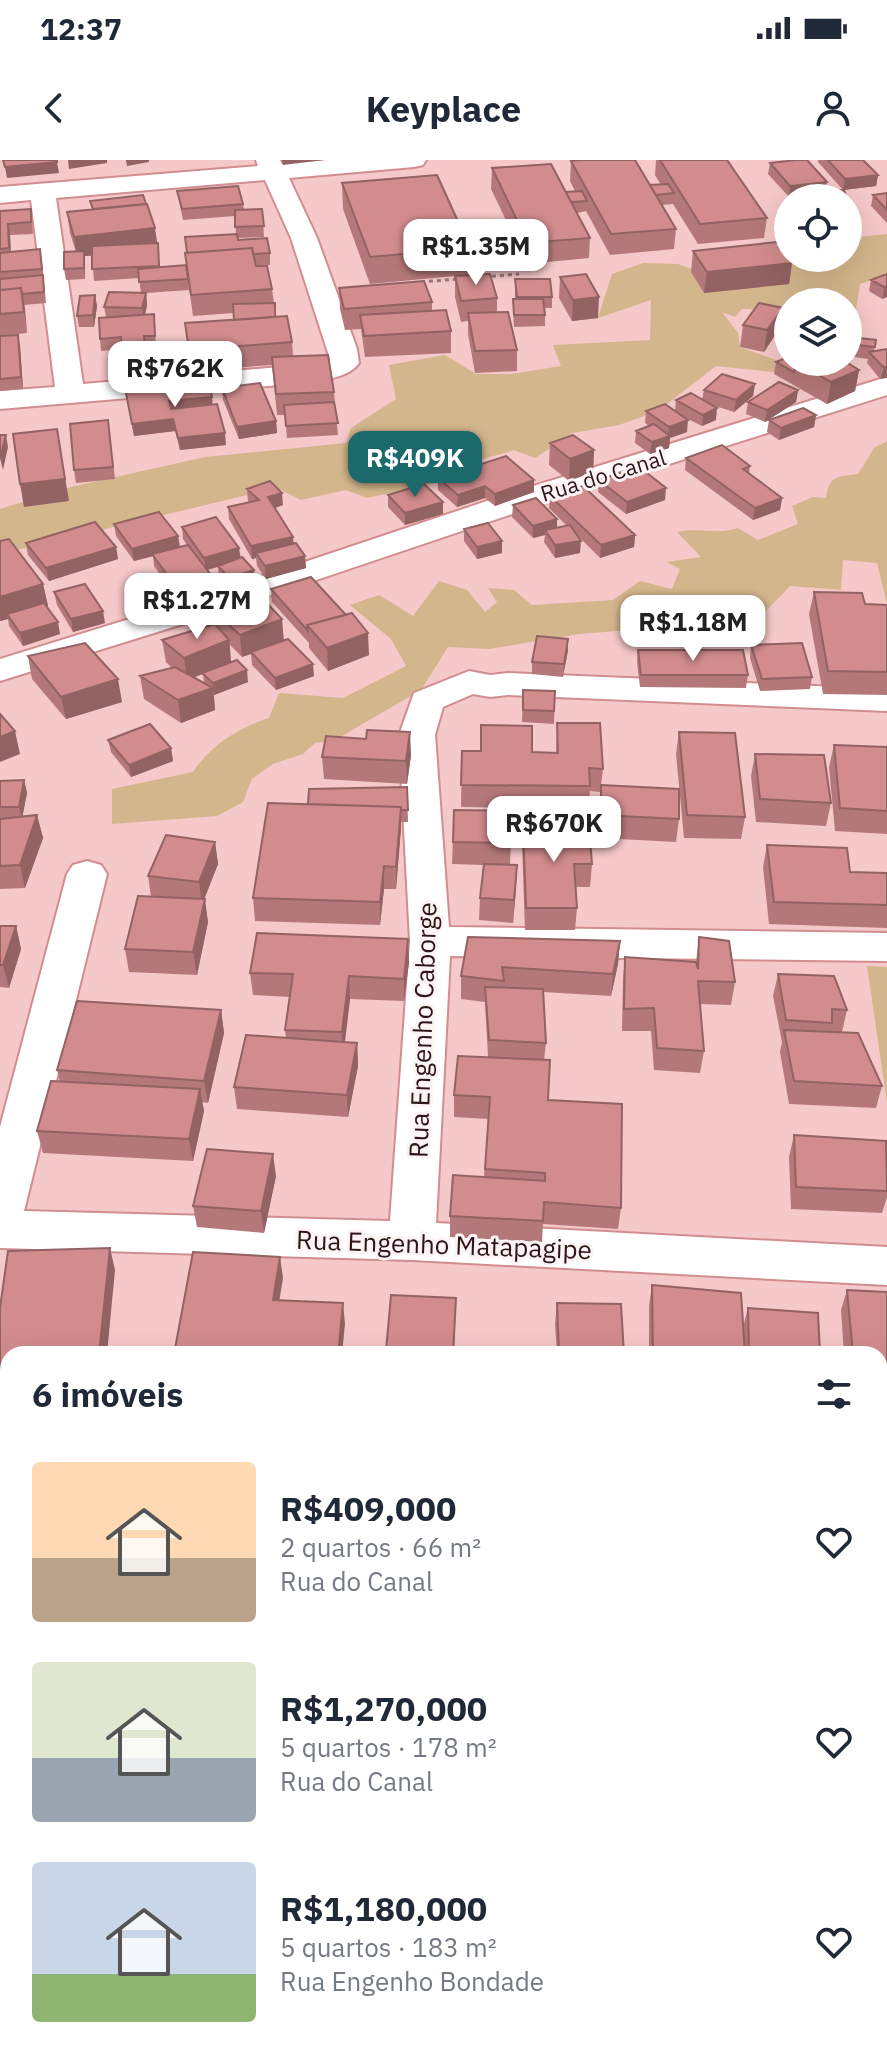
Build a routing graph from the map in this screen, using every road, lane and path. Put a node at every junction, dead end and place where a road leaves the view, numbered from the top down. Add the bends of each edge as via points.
1 (153, 160) edge
2 (414, 160) edge
3 (272, 166) edge
4 (110, 185) junction
5 (43, 192) junction
6 (0, 195) edge
7 (519, 274) dead end
8 (474, 278) edge
9 (459, 279) edge
10 (324, 290) junction
11 (887, 386) edge
12 (70, 393) junction
13 (0, 400) edge
14 (0, 670) edge
15 (887, 700) edge
16 (87, 874) dead end
17 (430, 941) junction
18 (887, 947) edge
19 (0, 1214) edge
20 (0, 1229) edge
21 (412, 1241) junction
22 (887, 1266) edge

1 - 4 street
2 - 3 street
3 - 4 street
3 - 10 street
4 - 5 street
5 - 6 street
5 - 12 street
7 - 8 path
9 - 10 path
10 - 12 street via 345,363 302,374
11 - 14 street, Rua do Canal
12 - 13 street
15 - 17 street, Rua Engenho Caborge via 469,682 448,689 427,701 417,735
16 - 19 street
17 - 18 street
17 - 21 street, Rua Engenho Caborge
20 - 21 street, Rua Engenho Matapagipe
21 - 22 street, Rua Engenho Matapagipe

